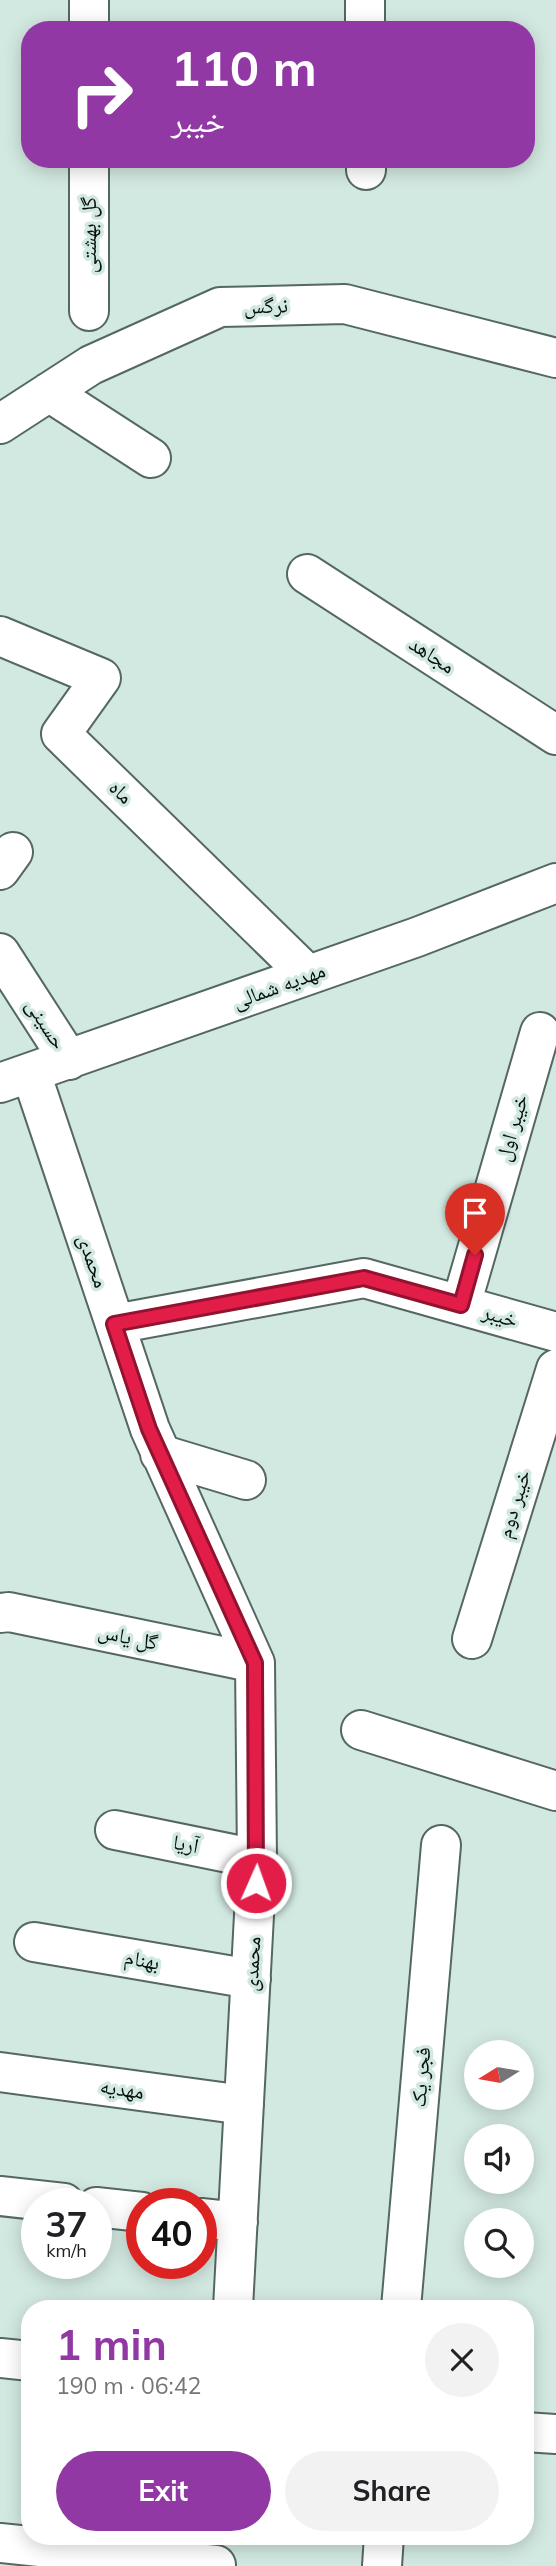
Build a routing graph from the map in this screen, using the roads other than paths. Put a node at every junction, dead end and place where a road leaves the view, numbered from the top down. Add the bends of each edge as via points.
1 (89, 0) edge
2 (365, 0) edge
3 (89, 21) edge
4 (365, 21) edge
5 (89, 168) edge
6 (89, 311) dead end
7 (556, 358) edge
8 (49, 392) junction
9 (0, 424) edge
10 (151, 458) dead end
11 (307, 574) dead end
12 (0, 636) edge
13 (556, 735) edge
14 (556, 883) edge
15 (0, 953) edge
16 (308, 975) junction
17 (540, 1032) dead end
18 (69, 1060) junction
19 (15, 1078) edge
20 (461, 1305) junction
21 (114, 1324) junction
22 (556, 1332) edge
23 (556, 1369) edge
24 (160, 1454) junction
25 (246, 1480) dead end
26 (0, 1613) edge
27 (472, 1639) dead end
28 (255, 1663) junction
29 (361, 1730) dead end
30 (556, 1791) edge
31 (115, 1830) dead end
32 (441, 1845) dead end
33 (257, 1859) junction
34 (34, 1942) dead end
35 (251, 1979) junction
36 (0, 2072) edge
37 (244, 2105) junction
38 (0, 2196) edge
39 (21, 2198) edge
40 (219, 2220) edge
41 (232, 2300) edge
42 (402, 2300) edge
43 (0, 2358) edge
44 (21, 2360) edge
45 (534, 2433) edge
46 (556, 2434) edge
47 (0, 2543) edge
48 (218, 2545) edge
49 (383, 2545) edge
50 (216, 2566) edge
51 (382, 2566) edge

1 - 3 street
2 - 4 street
5 - 6 street, گل بهشتی
7 - 8 street, نرگس via 345,304 219,307 91,365
8 - 9 street, نرگس
8 - 10 street
11 - 13 street, مجاهد
12 - 16 street, ماه via 101,678 61,734
14 - 16 street, مهدیه شمالی
15 - 18 street, حسینی
16 - 18 street, مهدیه شمالی
17 - 20 street, خیبر اول
18 - 19 street, مهدیه شمالی
19 - 21 street, محمدی
20 - 21 street, خیبر via 364,1278
20 - 22 street, خیبر
21 - 24 street, محمدی
23 - 27 street, خیبر دوم
24 - 25 street
24 - 28 street, محمدی
26 - 28 street, گل یاس
28 - 33 street, محمدی
29 - 30 street
31 - 33 street, آریا
32 - 42 street, فجر یک
33 - 35 street, محمدی
34 - 35 street, بهنام
35 - 37 street, محمدی
36 - 37 street, مهدیه
37 - 40 street, محمدی
38 - 39 street
40 - 41 street, محمدی
43 - 44 street
45 - 46 street
47 - 50 street
48 - 50 street
49 - 51 street

